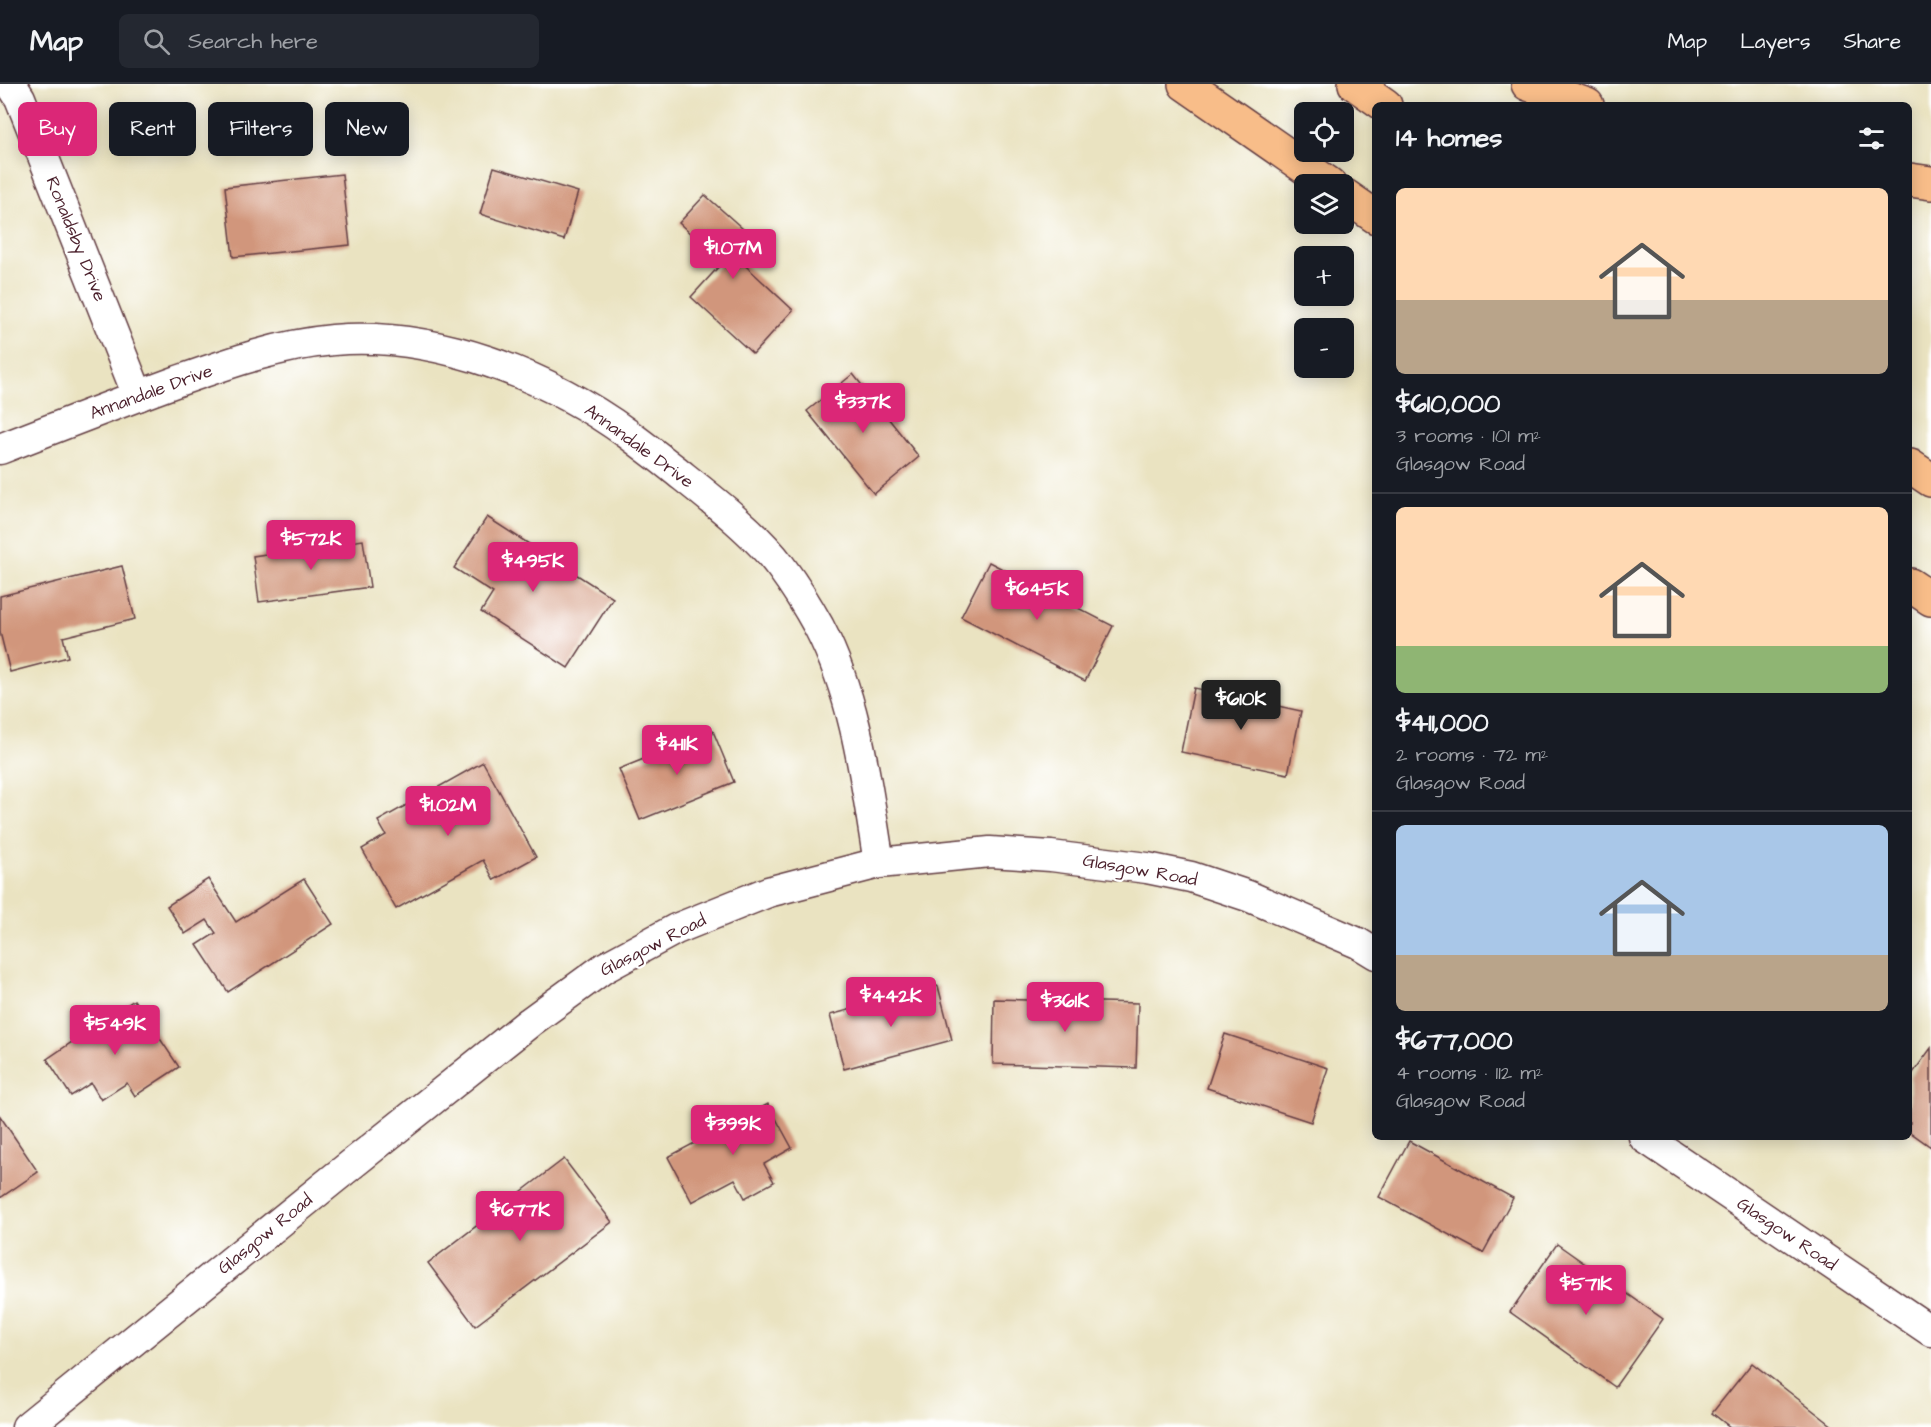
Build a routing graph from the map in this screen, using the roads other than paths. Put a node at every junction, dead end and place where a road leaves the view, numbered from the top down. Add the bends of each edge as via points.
1 (11, 84) edge
2 (1185, 84) edge
3 (1355, 84) edge
4 (1528, 84) edge
5 (1381, 102) edge
6 (1579, 102) edge
7 (1315, 174) edge
8 (1912, 180) edge
9 (1931, 183) edge
10 (1354, 202) edge
11 (1372, 214) edge
12 (138, 396) junction
13 (0, 449) edge
14 (1912, 467) edge
15 (1931, 480) edge
16 (1912, 586) edge
17 (1931, 599) edge
18 (879, 863) junction
19 (1372, 952) edge
20 (1648, 1140) edge
21 (1931, 1331) edge
22 (27, 1427) edge

1 - 12 street, Ronaldsby Drive
2 - 7 highway
3 - 5 highway
4 - 6 highway
8 - 9 highway
10 - 11 highway
12 - 13 street, Annandale Drive
12 - 18 street, Annandale Drive via 248,356 286,347 336,340 408,342 503,366 572,399 617,427 742,527 779,565 820,629 845,690 862,755
14 - 15 highway
16 - 17 highway
18 - 19 street, Glasgow Road via 990,852 1147,868 1191,877 1248,896
18 - 22 street, Glasgow Road via 768,892 676,930 604,968 530,1022
20 - 21 street, Glasgow Road

